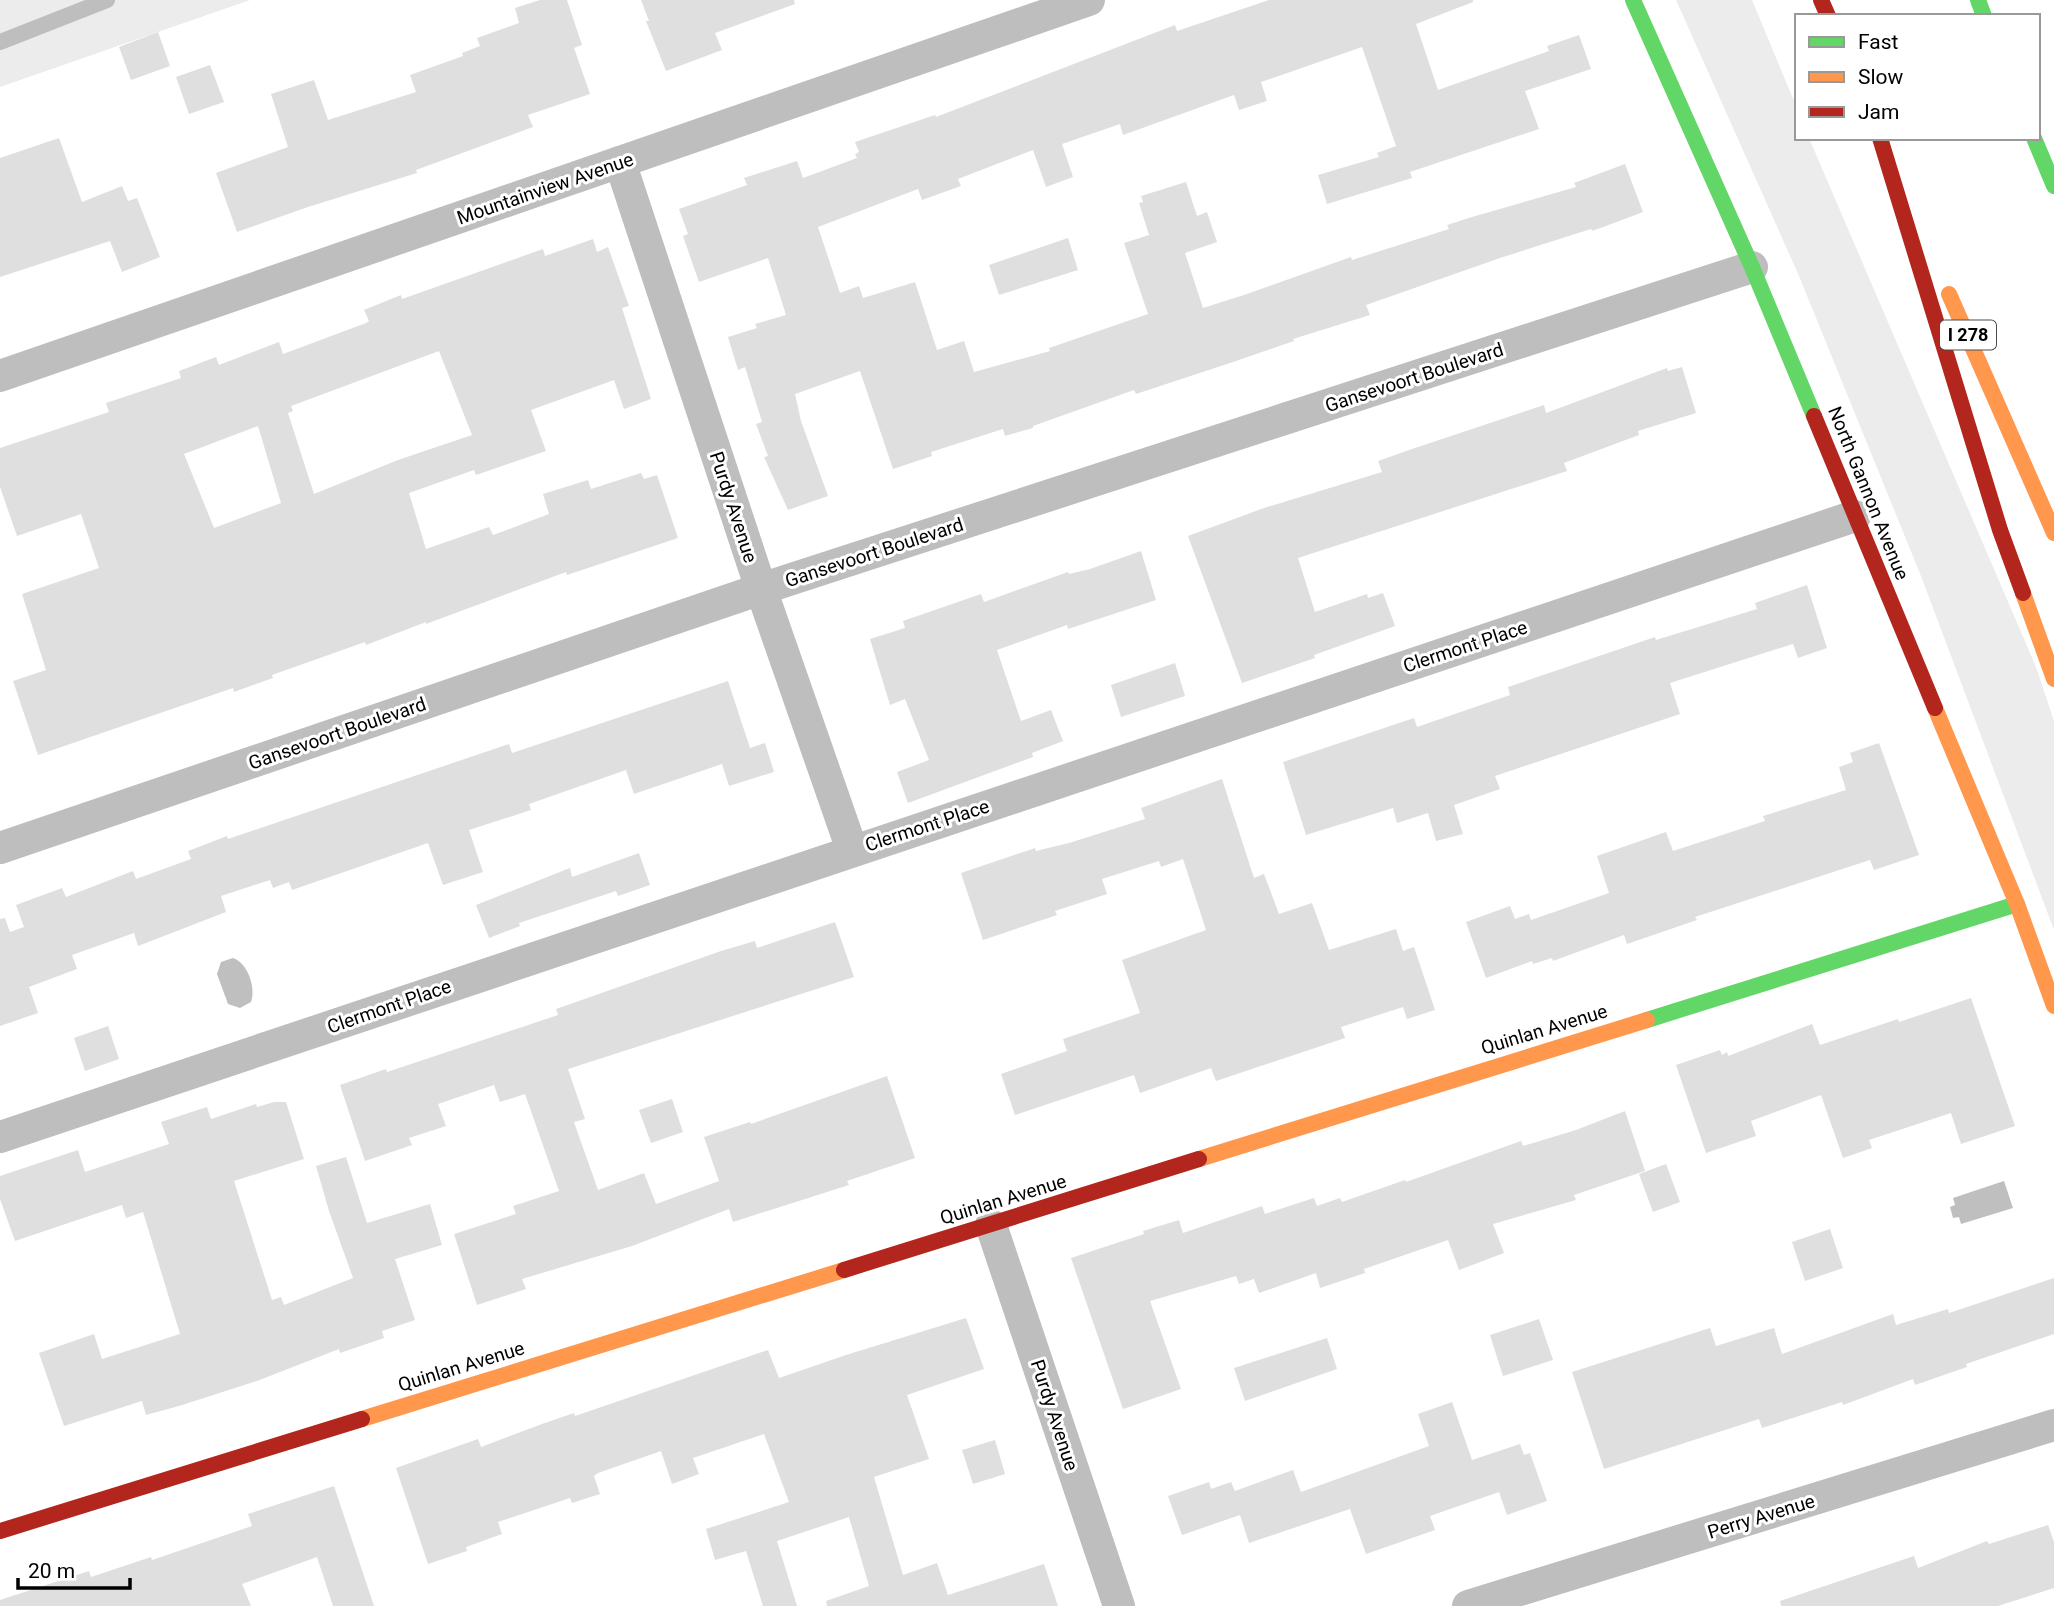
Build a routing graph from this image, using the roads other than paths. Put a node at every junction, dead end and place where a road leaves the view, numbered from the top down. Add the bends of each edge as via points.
1 (107, 0) edge
2 (1089, 0) edge
3 (1633, 0) edge
4 (0, 42) edge
5 (1881, 140) edge
6 (1881, 140) edge
7 (2036, 140) edge
8 (620, 162) junction
9 (2053, 183) edge
10 (1752, 267) junction
11 (0, 376) edge
12 (1855, 516) junction
13 (2054, 533) edge
14 (761, 589) junction
15 (2054, 679) edge
16 (0, 848) edge
17 (852, 850) junction
18 (2017, 904) junction
19 (2054, 1006) edge
20 (0, 1137) edge
21 (991, 1225) junction
22 (2054, 1425) edge
23 (0, 1531) edge
24 (1119, 1606) edge
25 (1468, 1606) edge

1 - 4 lane
2 - 8 street, Mountainview Avenue
3 - 10 main road, North Gannon Avenue
5 - 13 main road, I 278
6 - 15 main road via 2000,530
7 - 9 main road
8 - 11 street, Mountainview Avenue
8 - 14 street, Purdy Avenue
10 - 12 main road, North Gannon Avenue
10 - 14 street, Gansevoort Boulevard
12 - 17 street, Clermont Place
12 - 18 main road, North Gannon Avenue
14 - 16 street, Gansevoort Boulevard
14 - 17 street, Purdy Avenue
17 - 20 street, Clermont Place
18 - 19 main road, North Gannon Avenue
18 - 21 main road, Quinlan Avenue
21 - 23 main road, Quinlan Avenue
21 - 24 street, Purdy Avenue
22 - 25 street, Perry Avenue

